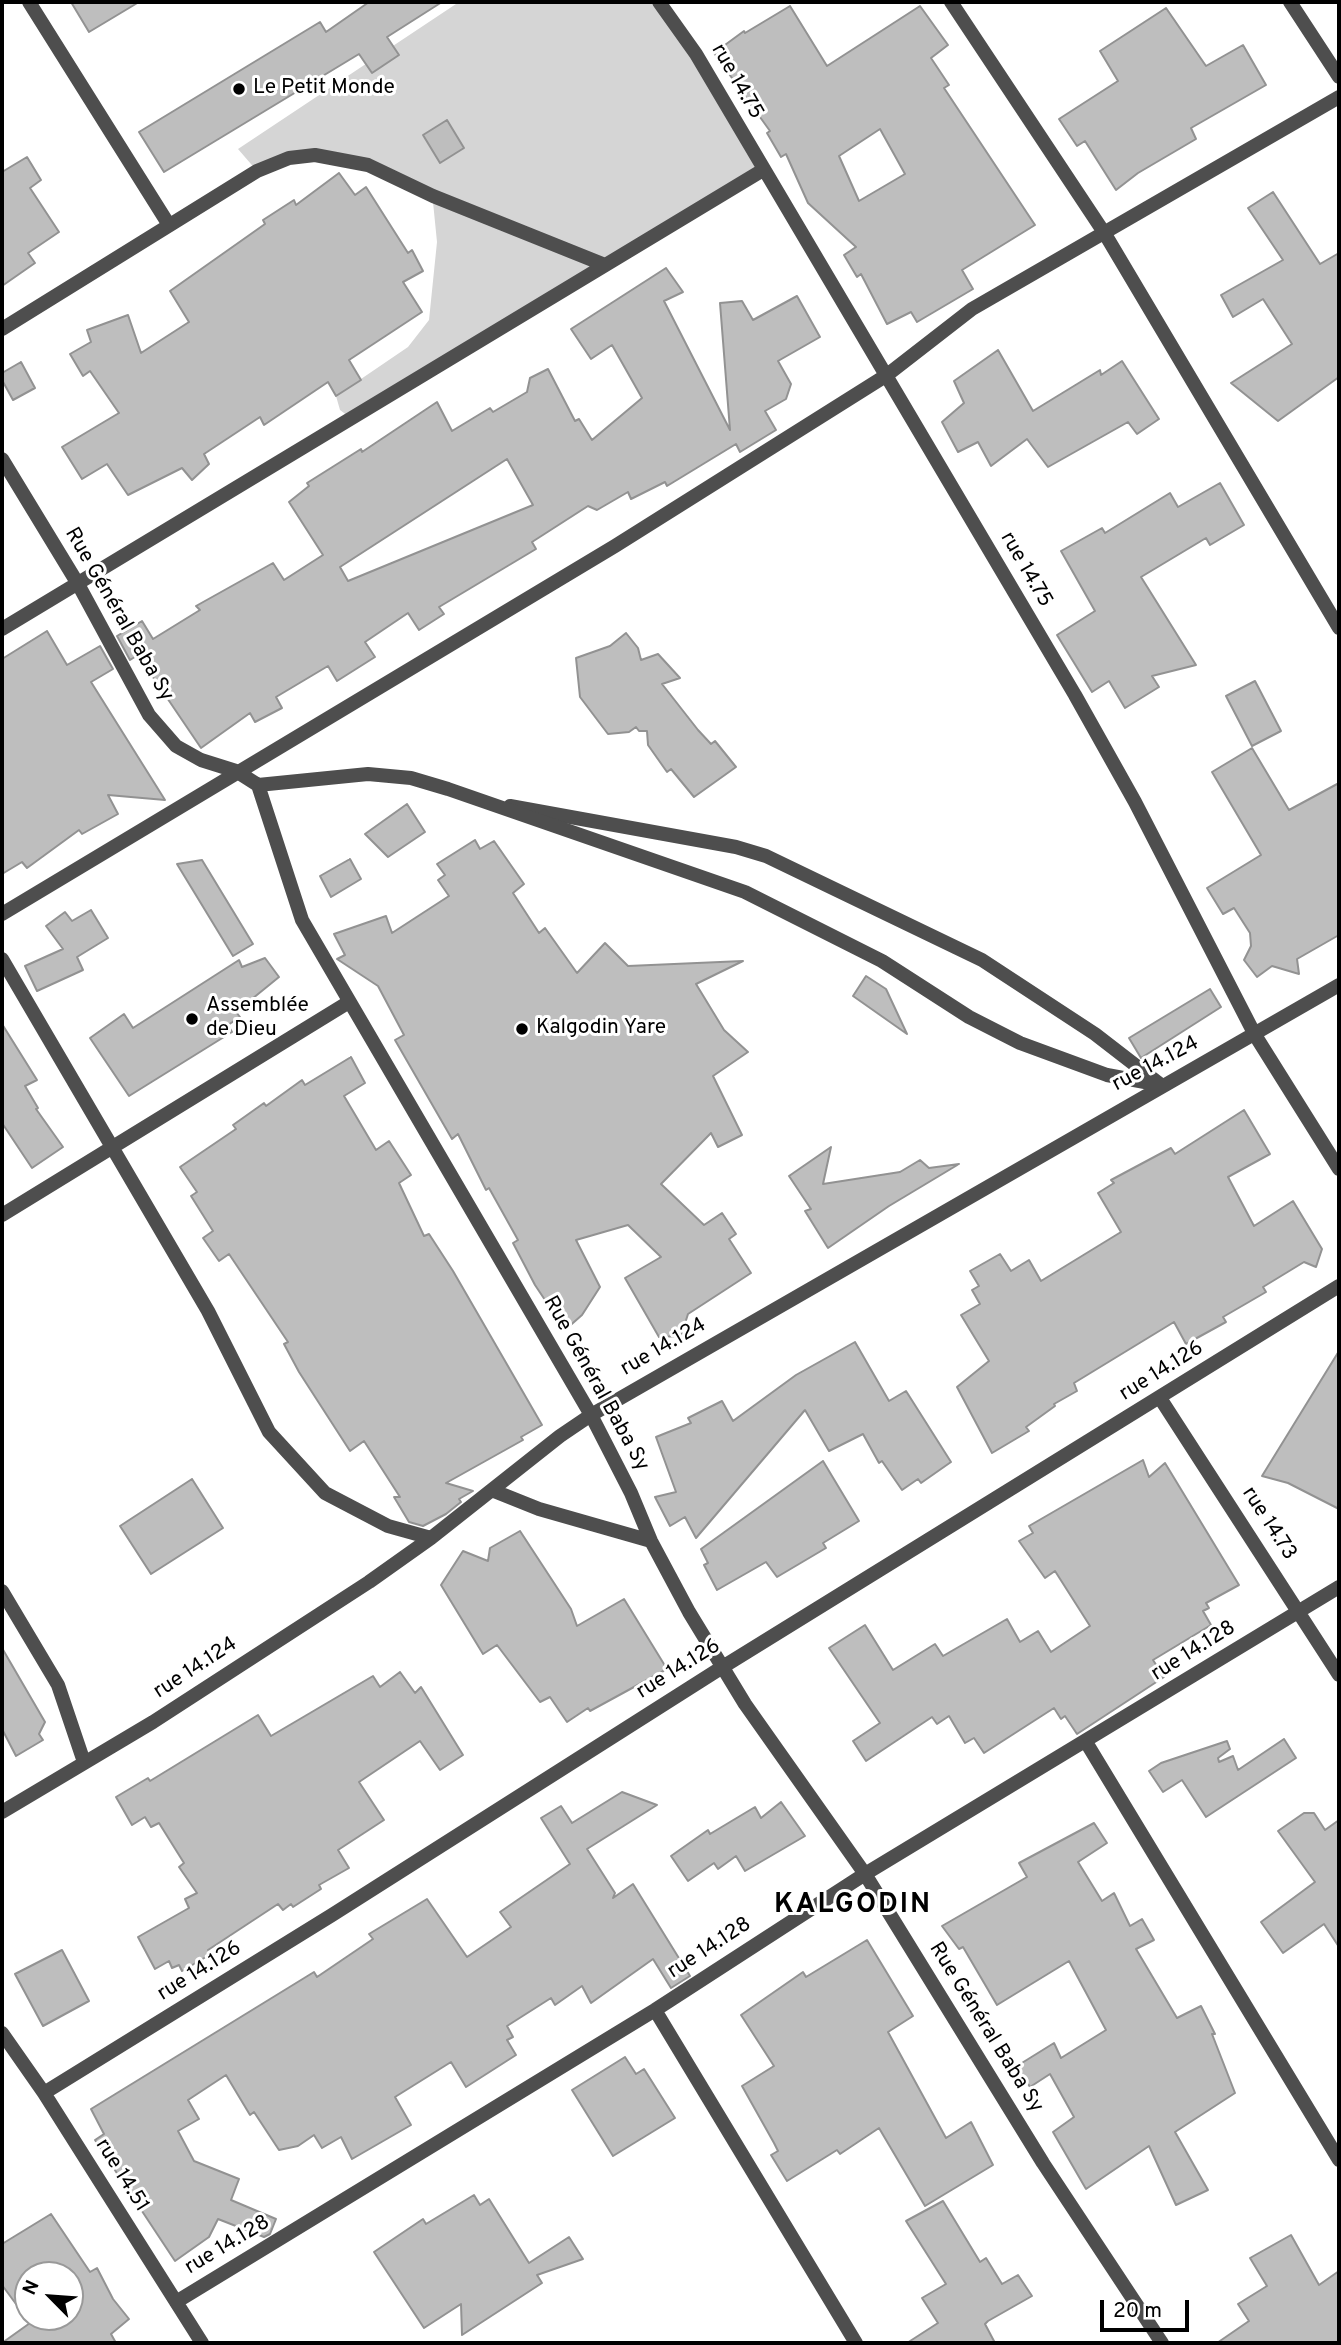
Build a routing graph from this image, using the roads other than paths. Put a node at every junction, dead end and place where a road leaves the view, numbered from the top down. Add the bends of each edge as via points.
1 (29, 2) edge
2 (659, 2) edge
3 (951, 2) edge
4 (1290, 2) edge
5 (1339, 77) edge
6 (1339, 97) edge
7 (763, 170) junction
8 (169, 225) junction
9 (1105, 234) junction
10 (605, 265) junction
11 (2, 329) edge
12 (887, 375) junction
13 (2, 459) edge
14 (78, 584) junction
15 (1339, 628) edge
16 (2, 629) edge
17 (236, 771) junction
18 (258, 785) junction
19 (485, 803) junction
20 (2, 914) edge
21 (2, 959) edge
22 (1339, 985) edge
23 (349, 1002) junction
24 (1255, 1035) junction
25 (1161, 1085) junction
26 (113, 1149) junction
27 (1339, 1169) edge
28 (2, 1215) edge
29 (1339, 1286) edge
30 (1160, 1398) junction
31 (591, 1415) junction
32 (494, 1491) junction
33 (431, 1538) junction
34 (650, 1541) junction
35 (1339, 1587) edge
36 (2, 1591) edge
37 (1300, 1611) junction
38 (721, 1668) junction
39 (1339, 1675) edge
40 (1086, 1742) junction
41 (84, 1762) junction
42 (2, 1812) edge
43 (865, 1874) junction
44 (655, 2010) junction
45 (2, 2033) edge
46 (44, 2093) junction
47 (1339, 2160) edge
48 (176, 2302) junction
49 (202, 2343) edge
50 (856, 2343) edge
51 (1162, 2343) edge

1 - 8 street
2 - 7 street, rue 14.75 via 696,54
3 - 9 street
4 - 5 street
6 - 9 street
7 - 10 street
7 - 12 street, rue 14.75
8 - 10 street via 257,171 289,158 328,156 368,165
8 - 11 street
9 - 12 street via 972,309
9 - 15 street
10 - 14 street
12 - 17 street via 504,614
12 - 24 street, rue 14.75 via 1135,802
13 - 14 street, Rue Général Baba Sy
14 - 16 street
14 - 17 street, Rue Général Baba Sy via 149,715 176,746
17 - 18 street, Rue Général Baba Sy
17 - 20 street
18 - 19 street via 368,774 411,778
18 - 23 street, Rue Général Baba Sy via 302,920
19 - 25 street via 745,892 881,961 969,1017 1020,1043 1107,1075
19 - 25 street via 766,856 982,960 1095,1034
21 - 26 street
22 - 24 street, rue 14.124
23 - 26 street
23 - 31 street, Rue Général Baba Sy
24 - 25 street, rue 14.124
24 - 27 street, rue 14.75
25 - 31 street, rue 14.124
26 - 28 street
26 - 33 street via 208,1311 269,1432 325,1493 388,1526
29 - 30 street, rue 14.126
30 - 37 street, rue 14.73
30 - 38 street, rue 14.126
31 - 32 street, rue 14.124
31 - 34 street, Rue Général Baba Sy
32 - 33 street, rue 14.124
32 - 34 street
33 - 41 street, rue 14.124 via 153,1722
34 - 38 street, Rue Général Baba Sy
35 - 37 street, rue 14.128
36 - 41 street via 58,1685
37 - 39 street, rue 14.73
37 - 40 street, rue 14.128
38 - 43 street, Rue Général Baba Sy
38 - 46 street, rue 14.126
40 - 43 street, rue 14.128
40 - 47 street
41 - 42 street, rue 14.124
43 - 44 street, rue 14.128
43 - 51 street, Rue Général Baba Sy via 1043,2163
44 - 48 street, rue 14.128
44 - 50 street
45 - 46 street, rue 14.51
46 - 48 street, rue 14.51
48 - 49 street, rue 14.51

